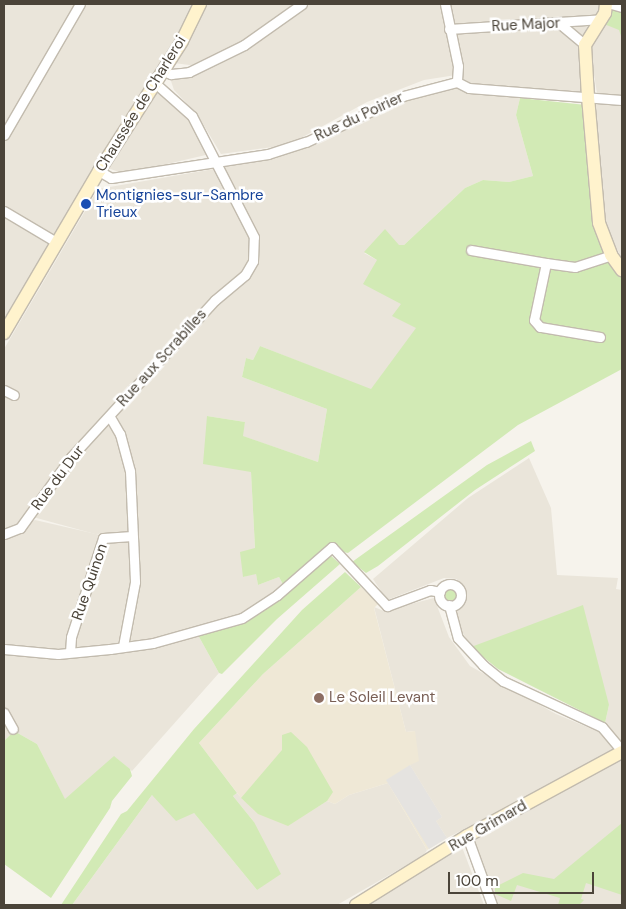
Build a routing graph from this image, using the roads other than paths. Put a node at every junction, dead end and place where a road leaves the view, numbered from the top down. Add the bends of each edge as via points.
1 (79, 4) edge
2 (200, 4) edge
3 (302, 4) edge
4 (446, 4) edge
5 (606, 4) edge
6 (611, 4) edge
7 (622, 6) edge
8 (602, 20) junction
9 (558, 23) junction
10 (450, 29) junction
11 (585, 45) junction
12 (163, 71) junction
13 (457, 82) junction
14 (155, 83) junction
15 (588, 97) junction
16 (622, 100) edge
17 (4, 135) edge
18 (216, 160) junction
19 (99, 171) junction
20 (4, 211) edge
21 (56, 242) junction
22 (471, 250) dead end
23 (611, 255) junction
24 (546, 263) junction
25 (622, 270) edge
26 (4, 333) edge
27 (600, 337) dead end
28 (4, 390) edge
29 (14, 395) dead end
30 (110, 417) junction
31 (4, 534) edge
32 (132, 536) junction
33 (440, 592) junction
34 (449, 605) junction
35 (123, 646) junction
36 (4, 649) edge
37 (70, 652) junction
38 (4, 713) edge
39 (13, 729) dead end
40 (622, 751) edge
41 (467, 836) junction
42 (356, 905) edge
43 (492, 905) edge

1 - 17 street
2 - 12 street, Chaussée de Charleroi
3 - 12 street via 244,45 189,72
4 - 10 street
5 - 8 street
6 - 7 street
8 - 9 street, Rue Major
8 - 11 street
9 - 10 street, Rue Major
9 - 11 street
10 - 13 street via 458,66
11 - 15 street
12 - 14 street, Chaussée de Charleroi
13 - 15 street via 469,88
13 - 18 street, Rue du Poirier via 403,96 288,149
14 - 18 street, Rue aux Scrabilles via 192,116
14 - 19 street, Chaussée de Charleroi
15 - 16 street
15 - 23 street via 598,223
18 - 19 street, Rue du Poirier via 111,178
18 - 30 street, Rue aux Scrabilles via 230,196 254,237 250,269 215,300
19 - 21 street, Chaussée de Charleroi
20 - 21 street
21 - 26 street, Chaussée de Charleroi
22 - 24 street
23 - 24 street via 574,267
23 - 25 street
24 - 27 street via 535,323 545,328
28 - 29 street
30 - 31 street, Rue du Dur via 62,468 20,528
30 - 32 street, Rue aux Scrabilles via 120,434 130,471
32 - 35 street, Rue aux Scrabilles via 135,582
32 - 37 street, Rue Quinon via 103,538
33 - 34 street via 441,600
33 - 34 street via 449,584 459,588 459,601
33 - 35 street via 430,590 387,606 332,547 252,614 153,643
34 - 40 street via 458,638 483,665 503,681 602,726
35 - 37 street
36 - 37 street via 36,654
38 - 39 street
40 - 41 street, Rue Grimard
41 - 42 street, Rue Grimard
41 - 43 street

